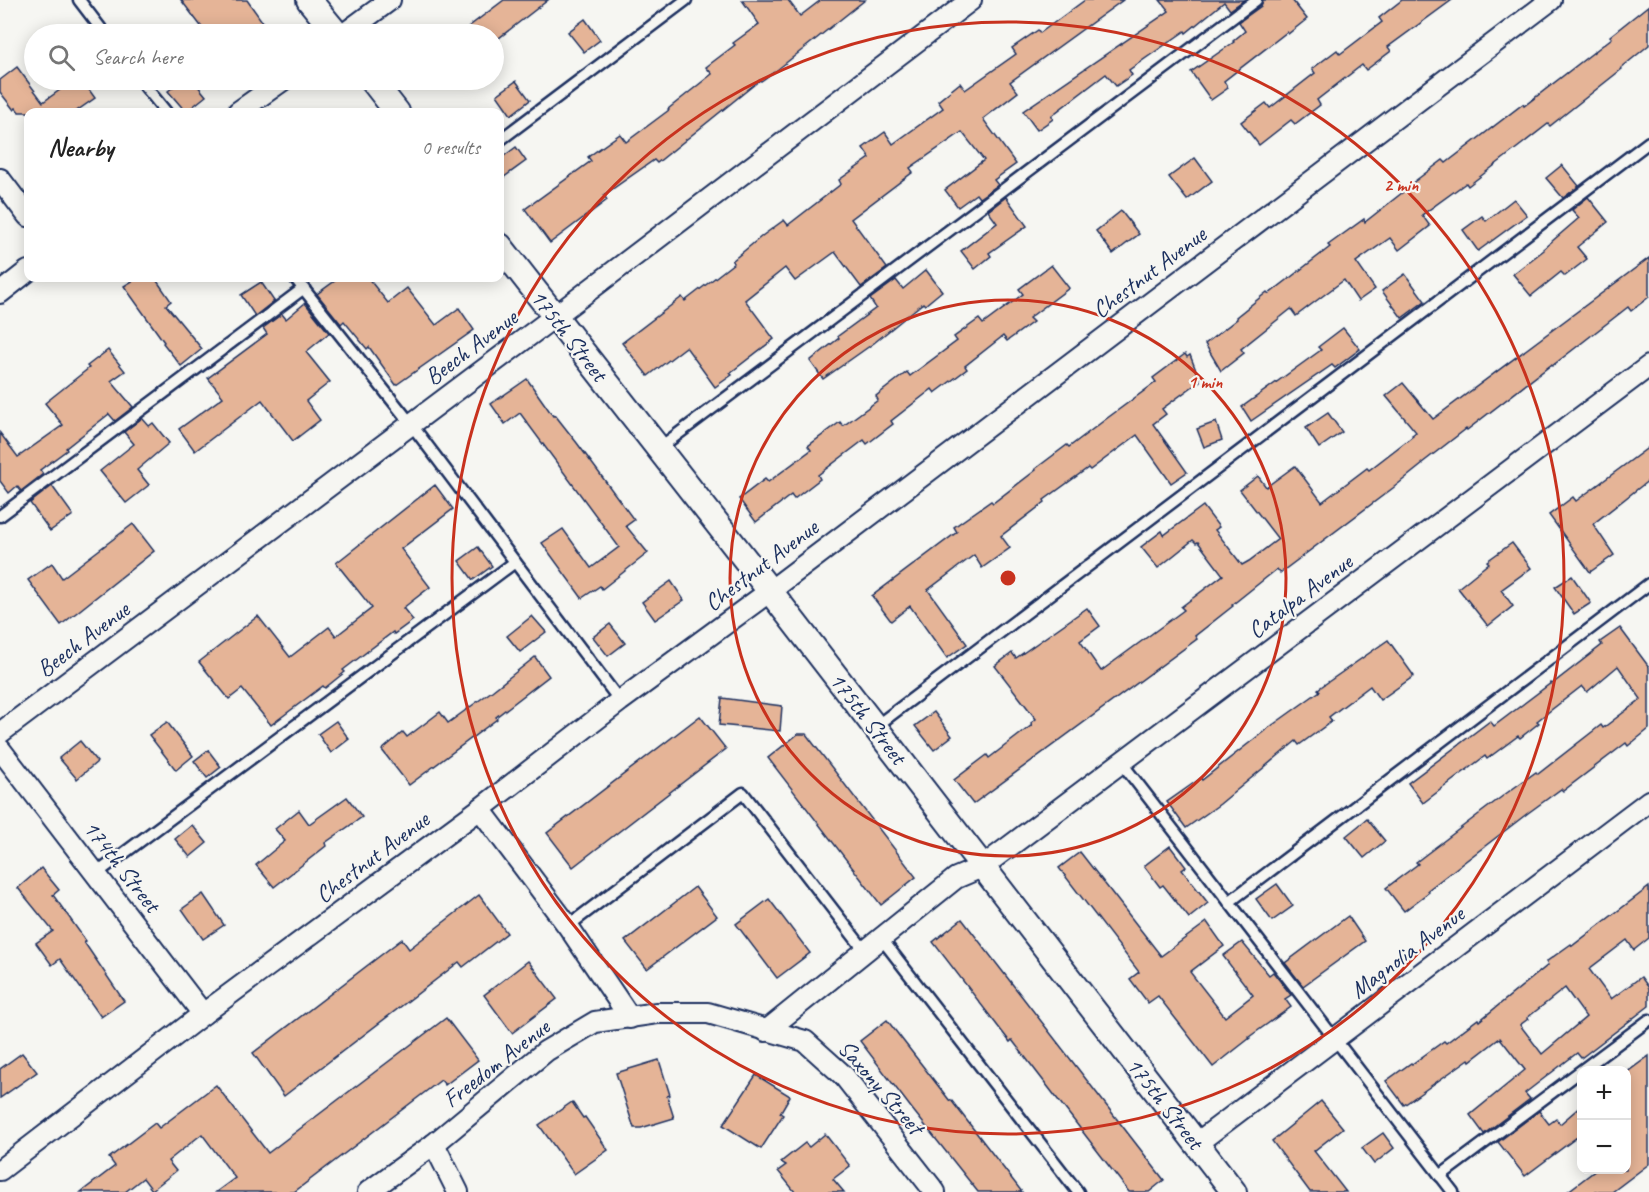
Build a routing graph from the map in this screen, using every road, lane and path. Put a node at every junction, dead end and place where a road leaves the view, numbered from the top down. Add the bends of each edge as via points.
1 (79, 0) edge
2 (309, 0) edge
3 (390, 0) edge
4 (686, 0) edge
5 (971, 0) edge
6 (1256, 0) edge
7 (1551, 0) edge
8 (97, 24) edge
9 (329, 24) edge
10 (358, 24) edge
11 (148, 90) edge
12 (269, 90) edge
13 (380, 90) edge
14 (163, 108) edge
15 (244, 108) edge
16 (394, 108) edge
17 (504, 137) edge
18 (1649, 142) edge
19 (0, 179) edge
20 (24, 211) edge
21 (504, 251) edge
22 (24, 274) edge
23 (299, 282) edge
24 (304, 288) junction
25 (0, 293) edge
26 (554, 317) junction
27 (1649, 366) edge
28 (411, 424) junction
29 (658, 449) junction
30 (0, 516) edge
31 (515, 562) junction
32 (1649, 584) edge
33 (770, 591) junction
34 (620, 701) junction
35 (874, 727) junction
36 (0, 733) edge
37 (0, 749) edge
38 (1121, 762) junction
39 (1649, 801) edge
40 (480, 809) junction
41 (982, 867) junction
42 (96, 874) junction
43 (1228, 902) junction
44 (568, 926) junction
45 (881, 938) junction
46 (865, 951) junction
47 (708, 1013) joint
48 (203, 1014) junction
49 (630, 1017) junction
50 (1649, 1020) edge
51 (766, 1031) junction
52 (1334, 1039) junction
53 (1197, 1143) junction
54 (434, 1144) junction
55 (0, 1170) edge
56 (1440, 1176) junction
57 (368, 1192) edge
58 (458, 1192) edge
59 (935, 1192) edge
60 (1078, 1192) edge
61 (1234, 1192) edge
62 (1453, 1192) edge

1 - 8 lane
2 - 9 street
3 - 10 street
4 - 17 lane
5 - 26 street, Beech Avenue
6 - 29 lane
7 - 33 street, Chestnut Avenue
11 - 14 lane
12 - 15 street
13 - 16 street
18 - 35 lane
19 - 20 street
21 - 26 street, 175th Street
22 - 25 street
23 - 24 lane
24 - 28 lane
24 - 30 lane
26 - 28 street, Beech Avenue
26 - 29 street, 175th Street
27 - 38 street, Catalpa Avenue
28 - 31 lane
28 - 36 street, Beech Avenue
29 - 33 street, 175th Street
31 - 34 lane
31 - 42 lane
32 - 43 lane
33 - 34 street, Chestnut Avenue
33 - 35 street, 175th Street
34 - 40 street, Chestnut Avenue
35 - 41 street, 175th Street
37 - 42 street, 174th Street
38 - 41 street, Catalpa Avenue
38 - 43 lane
39 - 52 street, Magnolia Avenue
40 - 44 street
40 - 48 street, Chestnut Avenue
41 - 45 street, Catalpa Avenue via 956,878
41 - 53 street, 175th Street
42 - 48 street, 174th Street
43 - 52 lane
44 - 46 lane via 743,793
44 - 49 street
45 - 46 street, Catalpa Avenue
45 - 60 lane
46 - 51 street, Catalpa Avenue
47 - 49 street, Freedom Avenue
47 - 51 street, Saxony Street
48 - 55 street, Chestnut Avenue
49 - 54 street, Freedom Avenue via 595,1022 546,1051
50 - 56 lane
51 - 59 street, Saxony Street via 806,1041 844,1076
52 - 53 street, Magnolia Avenue
52 - 56 lane
53 - 61 street, 175th Street
54 - 57 street, Freedom Avenue
54 - 58 street
56 - 62 lane

